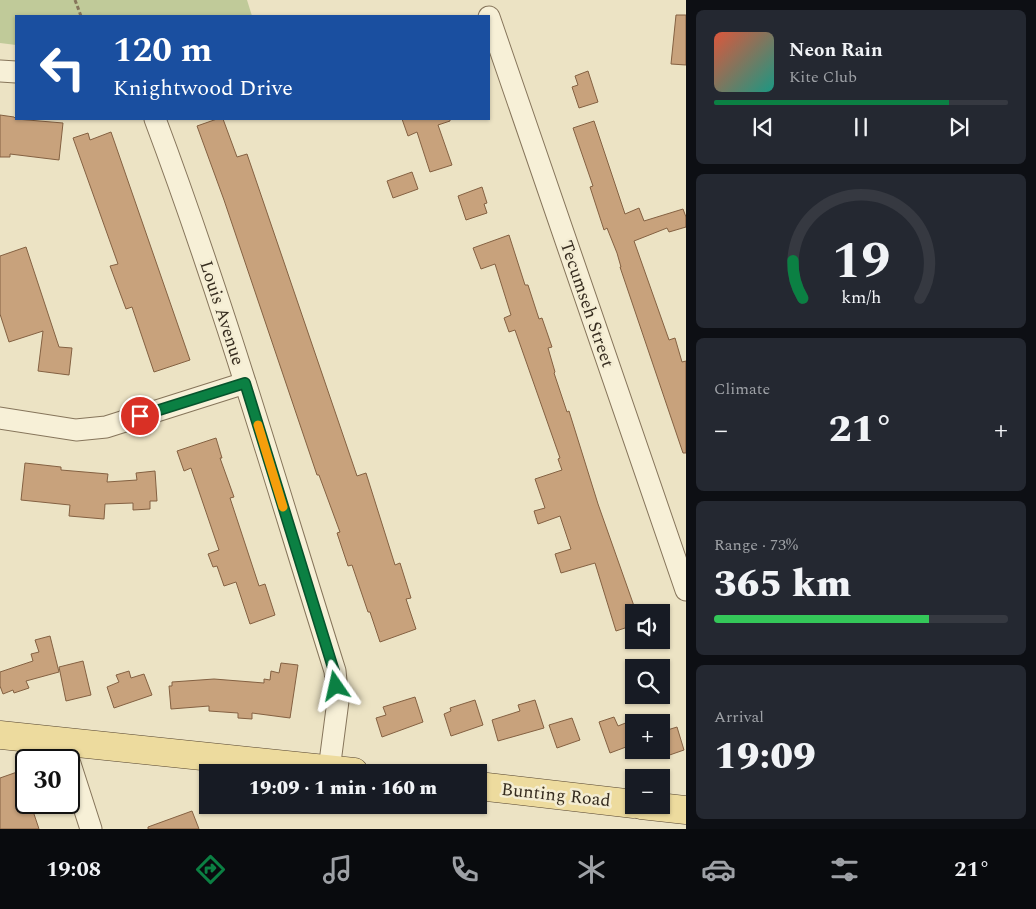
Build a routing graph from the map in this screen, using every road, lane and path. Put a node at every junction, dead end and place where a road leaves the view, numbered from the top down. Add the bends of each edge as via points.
1 (74, 0) edge
2 (483, 0) edge
3 (81, 15) edge
4 (488, 15) edge
5 (490, 20) edge
6 (0, 71) edge
7 (15, 72) edge
8 (156, 120) edge
9 (245, 383) junction
10 (0, 418) edge
11 (686, 590) edge
12 (0, 735) edge
13 (63, 742) junction
14 (275, 764) edge
15 (342, 764) edge
16 (487, 787) edge
17 (625, 803) edge
18 (670, 808) edge
19 (686, 810) edge
20 (91, 829) edge

1 - 3 path
2 - 4 street, Tecumseh Street
5 - 11 street, Tecumseh Street
6 - 7 street
8 - 9 street, Louis Avenue
9 - 10 street via 106,427 76,430
9 - 15 street, Louis Avenue via 334,671
12 - 13 main road
13 - 14 main road
13 - 20 street
16 - 17 main road, Bunting Road
18 - 19 main road

